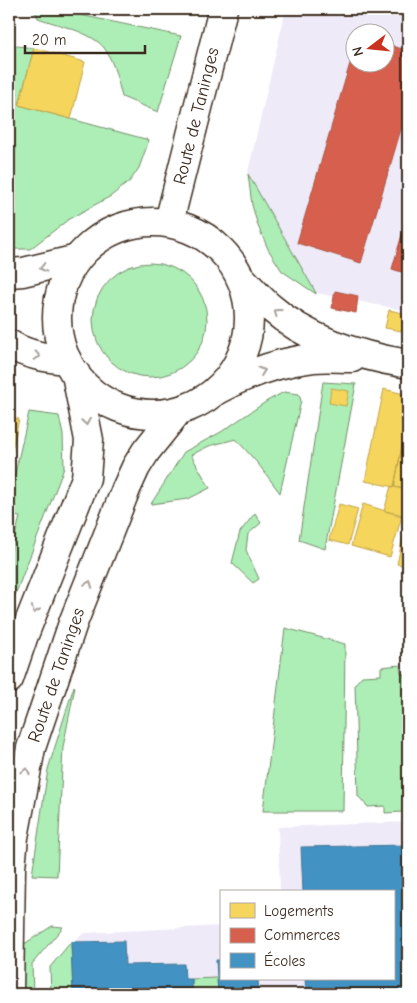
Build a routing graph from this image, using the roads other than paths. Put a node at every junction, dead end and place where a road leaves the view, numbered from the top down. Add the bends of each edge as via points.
1 (223, 9) edge
2 (169, 222) junction
3 (77, 259) junction
4 (9, 273) edge
5 (240, 278) junction
6 (9, 344) edge
7 (371, 357) junction
8 (408, 364) edge
9 (72, 367) junction
10 (217, 390) junction
11 (178, 411) junction
12 (9, 679) edge
13 (9, 993) edge

1 - 2 main road, Route de Taninges
2 - 3 main road via 148,222 113,230
2 - 5 main road via 208,239 232,263
3 -> 4 main road
3 - 9 main road via 64,282 57,326
7 -> 5 main road via 318,338 272,308
5 - 10 main road via 249,312 245,347 229,377
6 -> 9 main road via 27,354
7 - 8 main road
10 -> 7 main road via 292,362 314,358
9 - 11 main road via 96,395 121,409 150,414
9 -> 12 main road via 88,440 86,478
10 - 11 main road
13 -> 11 main road, Route de Taninges via 11,868 31,748 73,624 126,489 146,451

